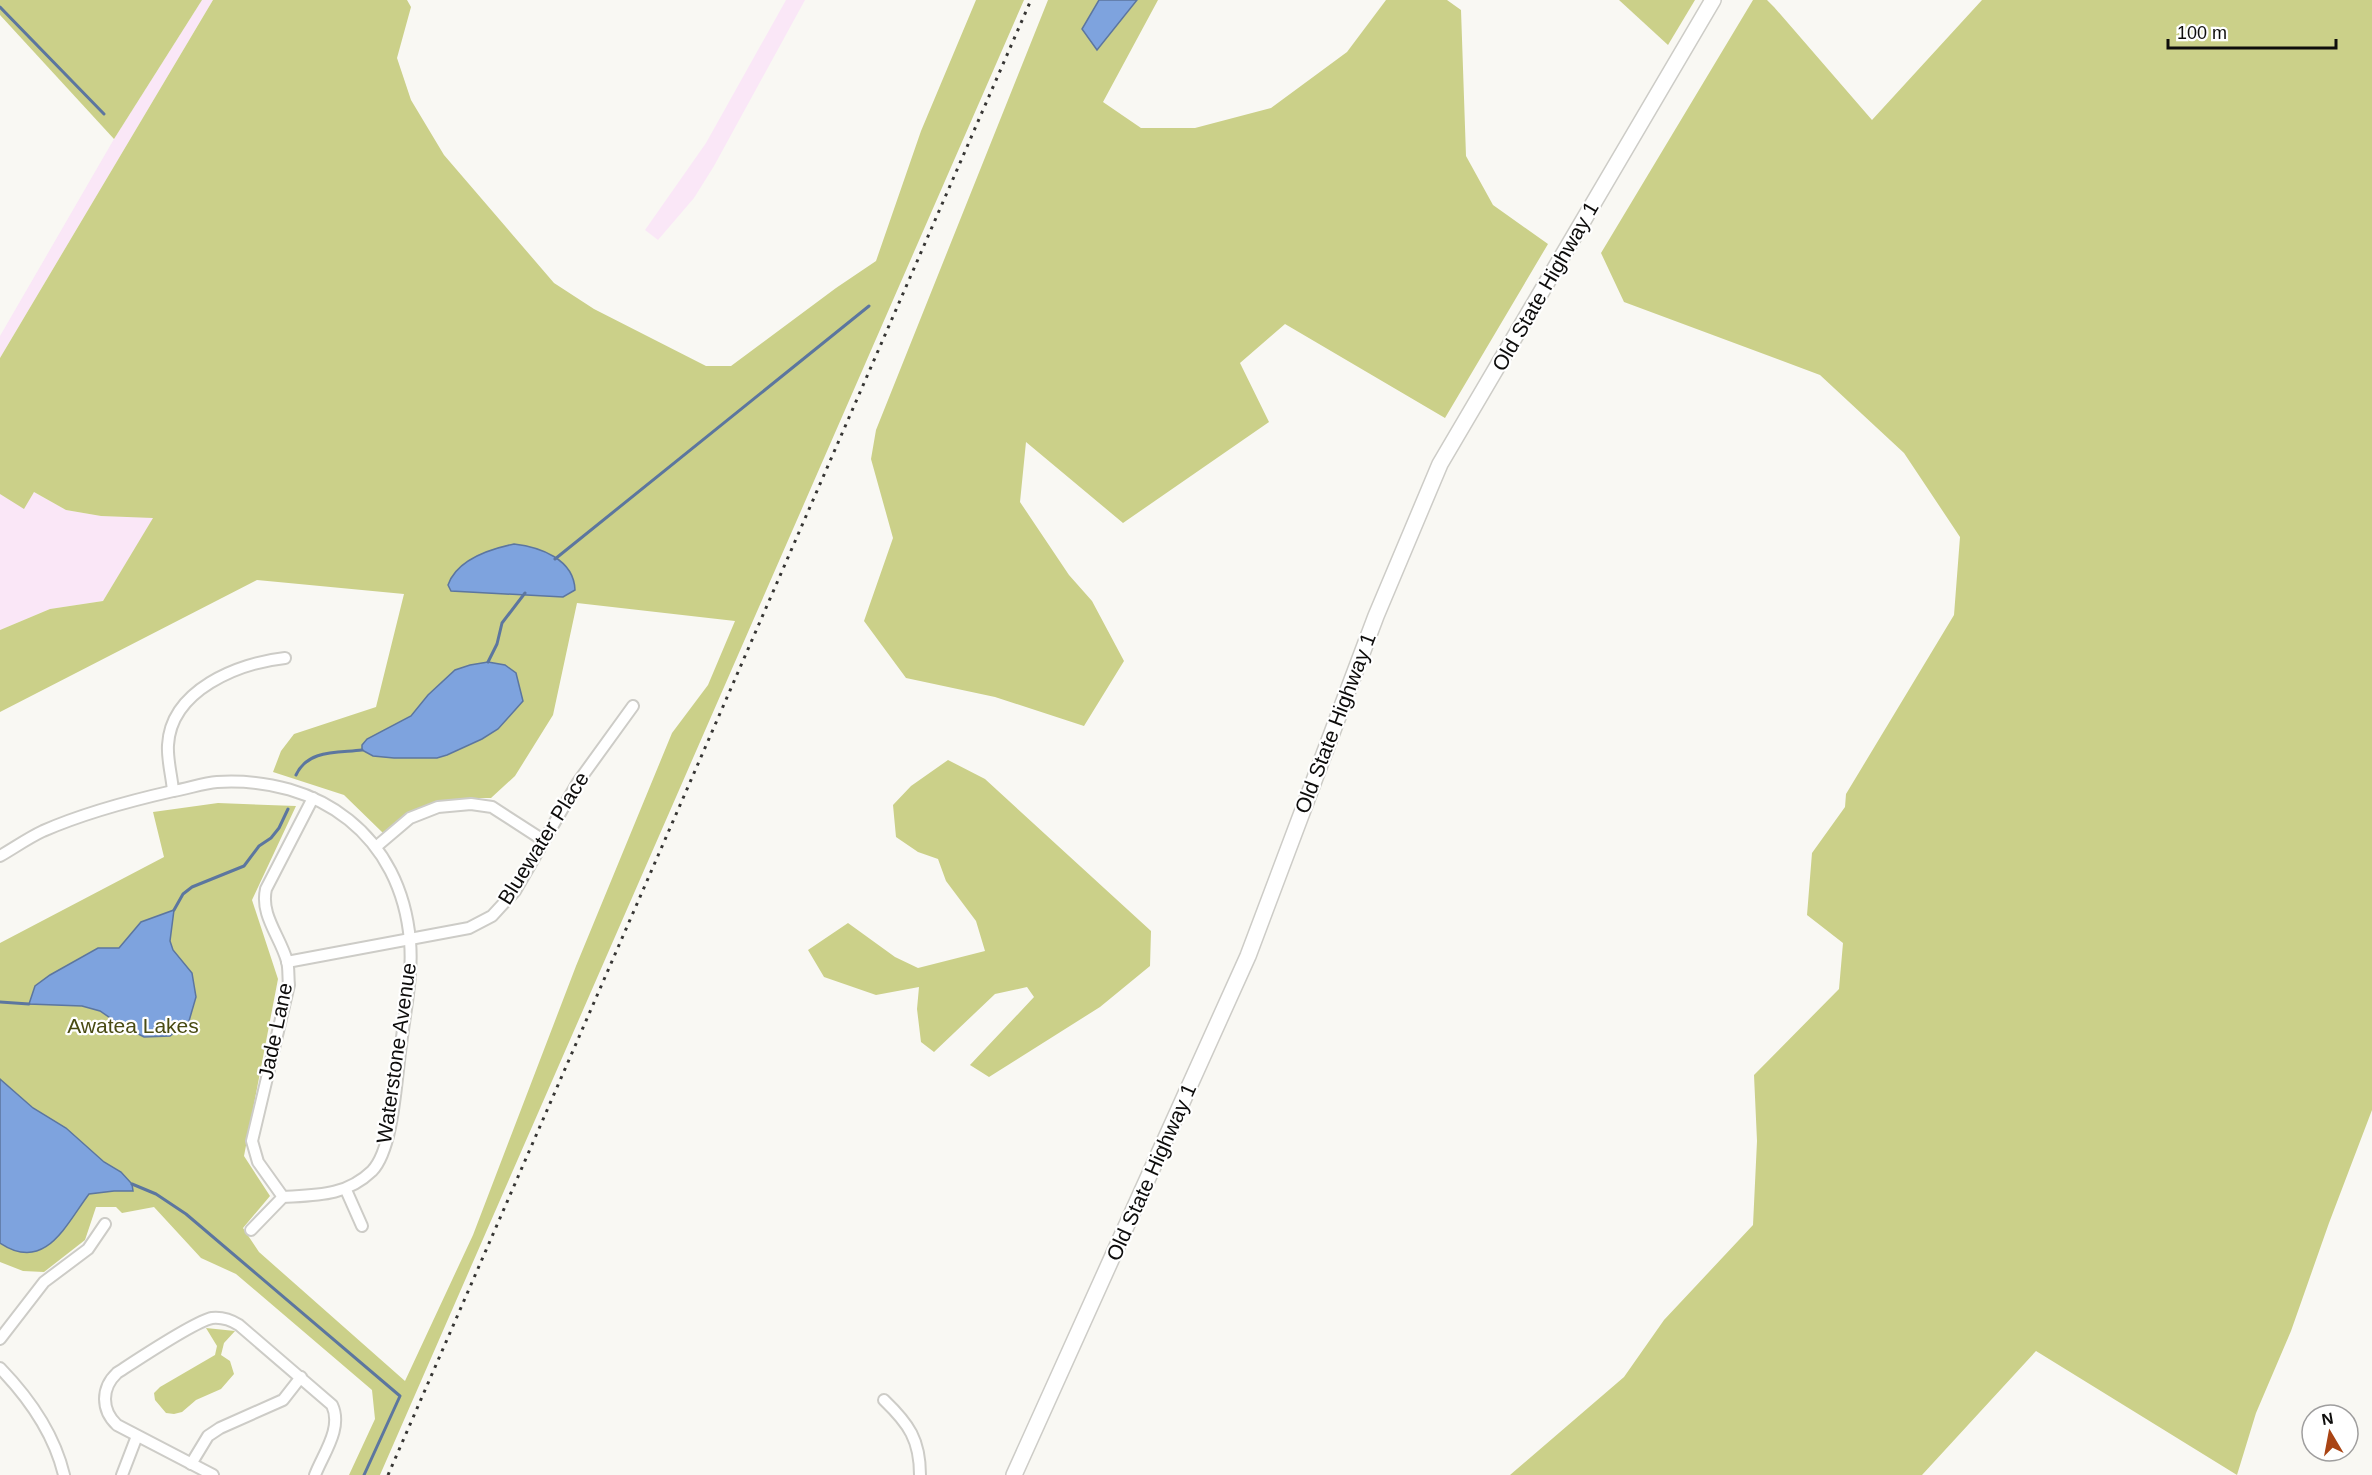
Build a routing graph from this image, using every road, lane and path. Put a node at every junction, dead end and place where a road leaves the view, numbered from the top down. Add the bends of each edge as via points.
1 (1713, 0) edge
2 (285, 658) dead end
3 (633, 706) dead end
4 (173, 791) junction
5 (313, 798) junction
6 (543, 840) junction
7 (377, 846) junction
8 (0, 856) edge
9 (410, 939) junction
10 (287, 962) junction
11 (346, 1190) junction
12 (284, 1197) junction
13 (105, 1224) dead end
14 (362, 1226) dead end
15 (250, 1230) dead end
16 (0, 1339) edge
17 (0, 1368) edge
18 (301, 1377) junction
19 (884, 1400) dead end
20 (137, 1436) junction
21 (191, 1464) junction
22 (64, 1475) edge
23 (122, 1475) edge
24 (213, 1475) edge
25 (315, 1475) edge
26 (920, 1475) edge
27 (1014, 1475) edge

1 - 27 main road, Old State Highway 1 via 1440,464 1376,616 1248,956
2 - 4 street via 245,666 204,686 182,707 168,745
3 - 6 street, Bluewater Place via 578,782
4 - 5 street, Waterstone Avenue via 216,782 244,783 277,787
4 - 8 street, Waterstone Avenue via 130,800 43,831
5 - 7 street, Waterstone Avenue via 351,820
5 - 10 street, Jade Lane via 264,900
6 - 7 street via 492,807 471,804 438,807 410,818
6 - 9 street, Bluewater Place via 515,891 492,916 469,928
7 - 9 street, Waterstone Avenue via 398,885
9 - 10 street, Bluewater Place
9 - 11 street, Waterstone Avenue via 411,966 389,1134 373,1170
10 - 12 street, Jade Lane via 289,985 252,1142 258,1162
11 - 12 street, Waterstone Avenue
11 - 14 street
12 - 15 street
13 - 16 street via 88,1249 44,1282
17 - 22 street via 46,1425
18 - 20 street via 236,1323 223,1318 205,1320 121,1371 108,1384 108,1414 117,1425
18 - 21 street via 283,1400 212,1433
18 - 25 street via 329,1402 335,1417 333,1434
19 - 26 street via 912,1432 919,1450
20 - 21 street
20 - 23 street
21 - 24 street

